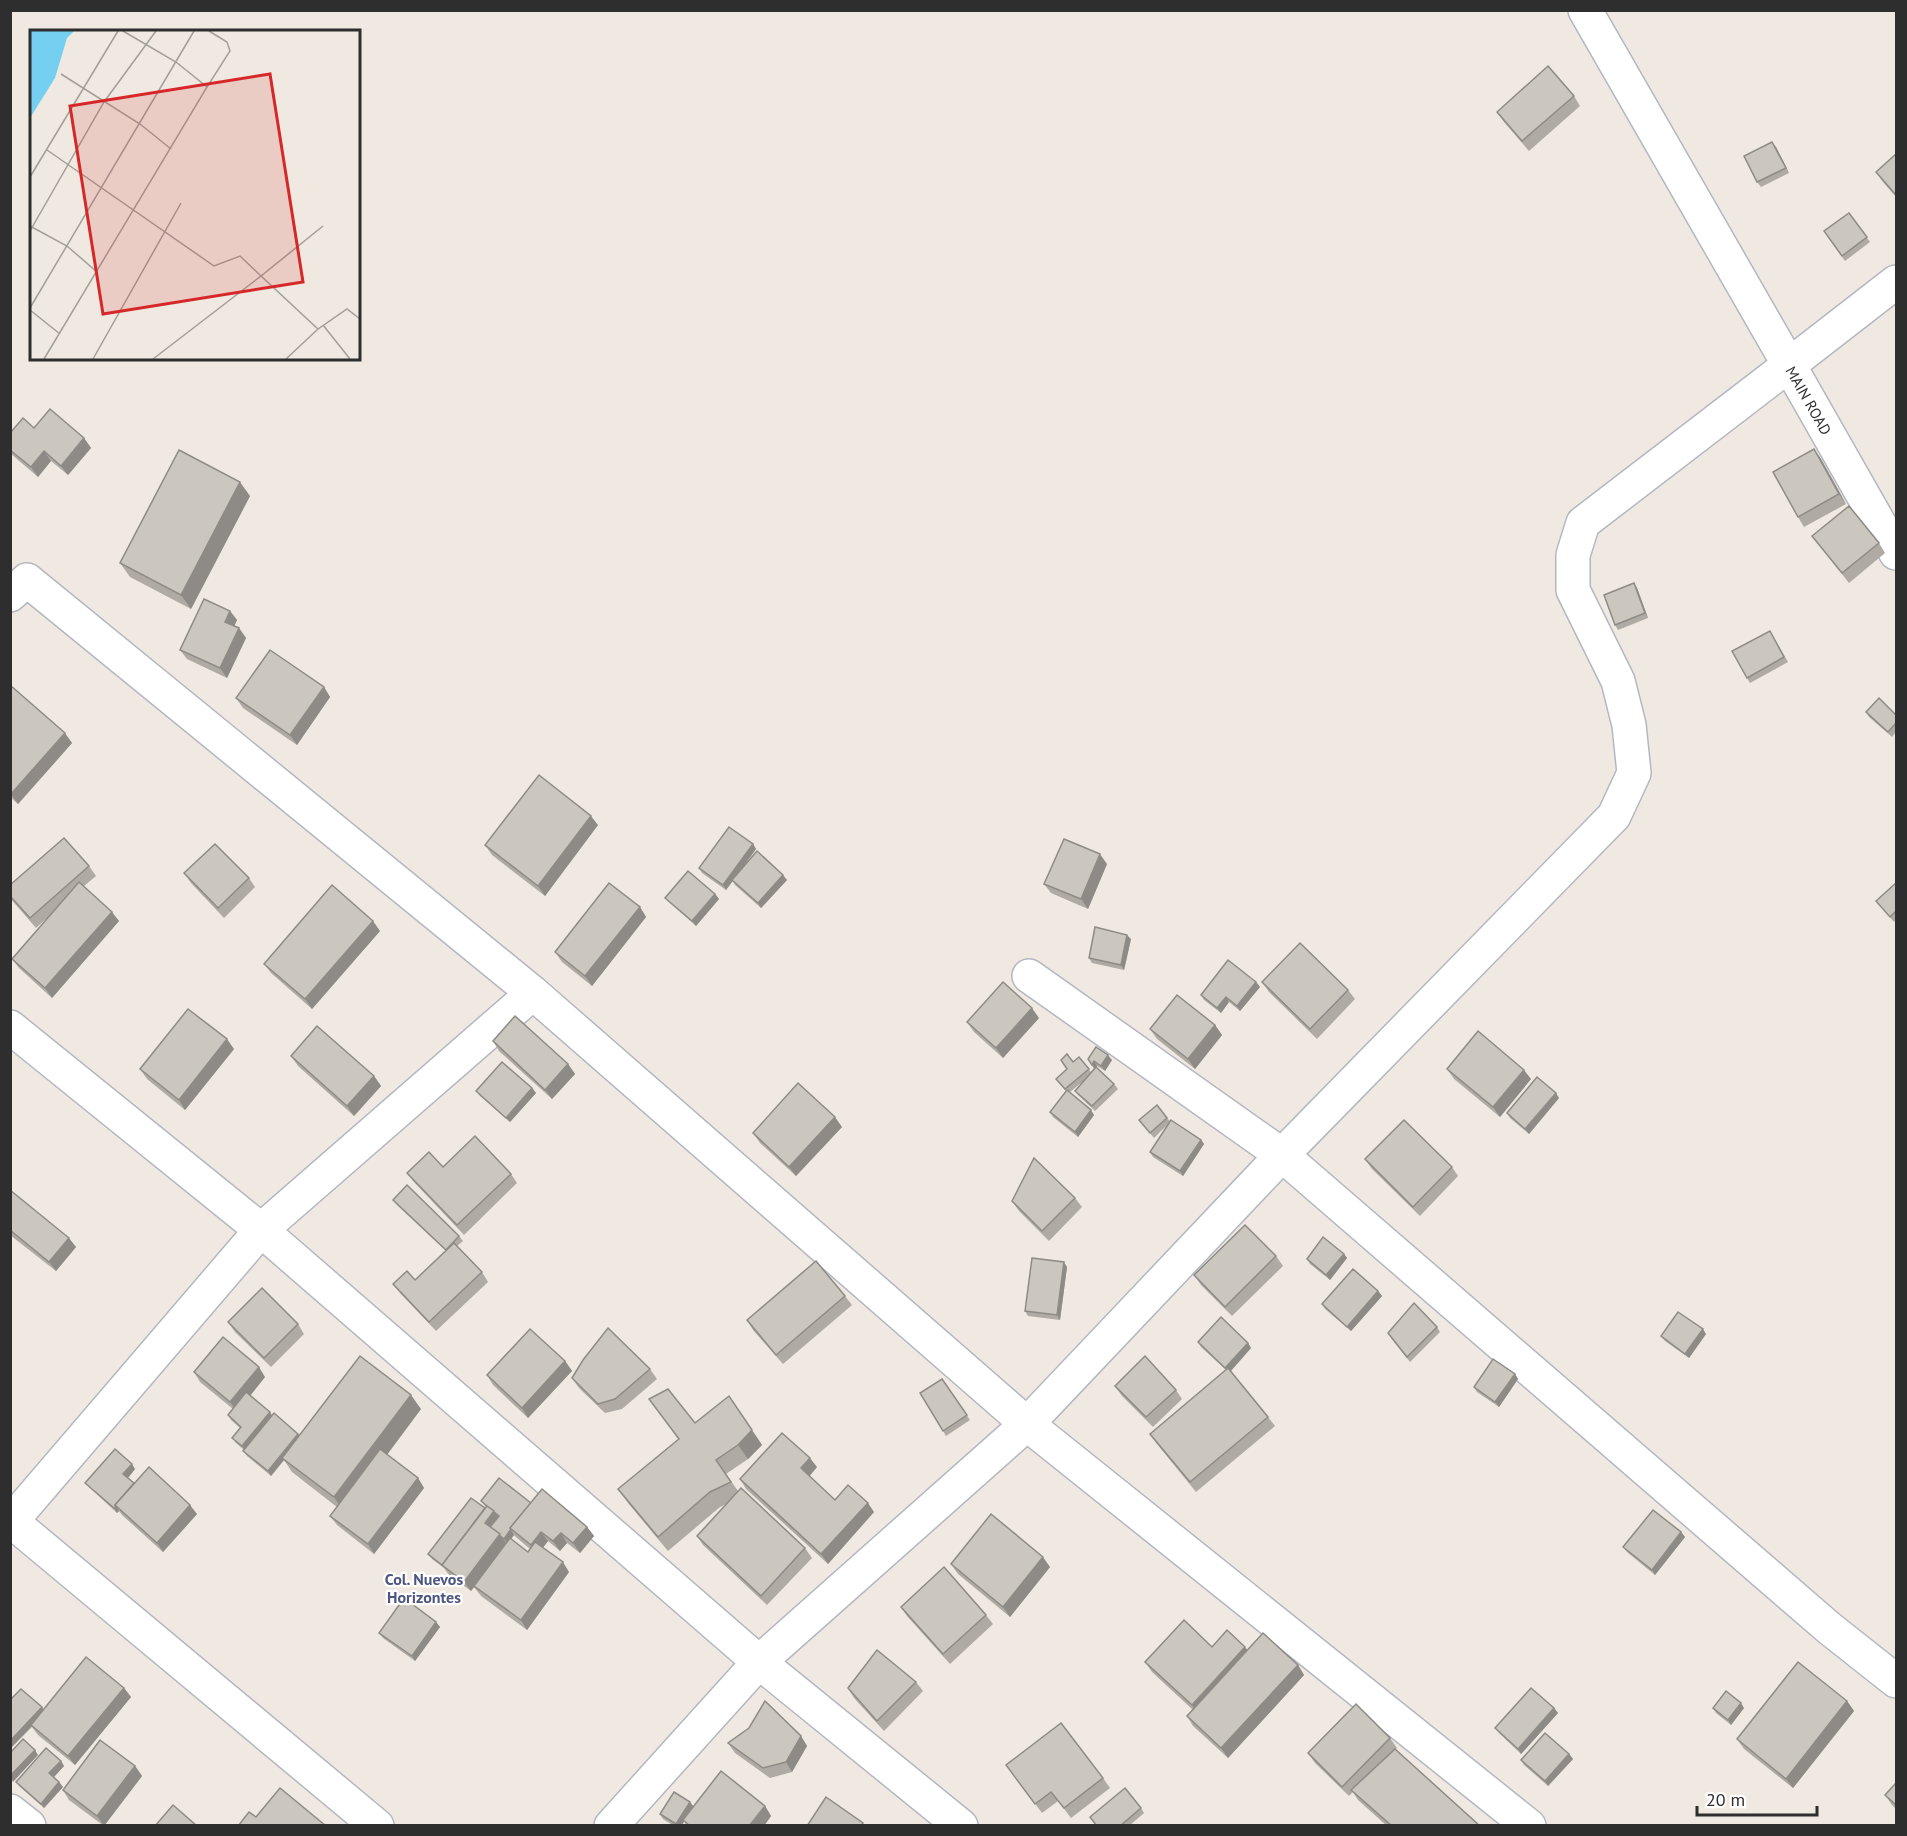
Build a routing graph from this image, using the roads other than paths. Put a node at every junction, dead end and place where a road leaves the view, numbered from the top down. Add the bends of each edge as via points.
1 (1585, 10) edge
2 (1896, 282) edge
3 (1789, 365) junction
4 (1896, 554) edge
5 (16, 580) edge
6 (1029, 976) dead end
7 (533, 993) junction
8 (10, 1027) edge
9 (1282, 1155) junction
10 (261, 1230) junction
11 (1027, 1424) junction
12 (11, 1521) edge
13 (759, 1662) junction
14 (1896, 1681) edge
15 (10, 1811) edge
16 (1526, 1825) edge
17 (28, 1826) edge
18 (376, 1826) edge
19 (611, 1826) edge
20 (961, 1826) edge

1 - 3 street
2 - 3 street, MAIN ROAD
3 - 4 street, MAIN ROAD
3 - 9 street via 1583,523 1574,555 1573,590 1618,681 1629,725 1634,773 1614,816
5 - 7 street
6 - 9 street
7 - 10 street
7 - 11 street
8 - 10 street
9 - 11 street
9 - 14 street via 1828,1628
10 - 12 street
10 - 13 street
11 - 13 street
11 - 16 street
12 - 18 street
13 - 19 street
13 - 20 street
15 - 17 street

